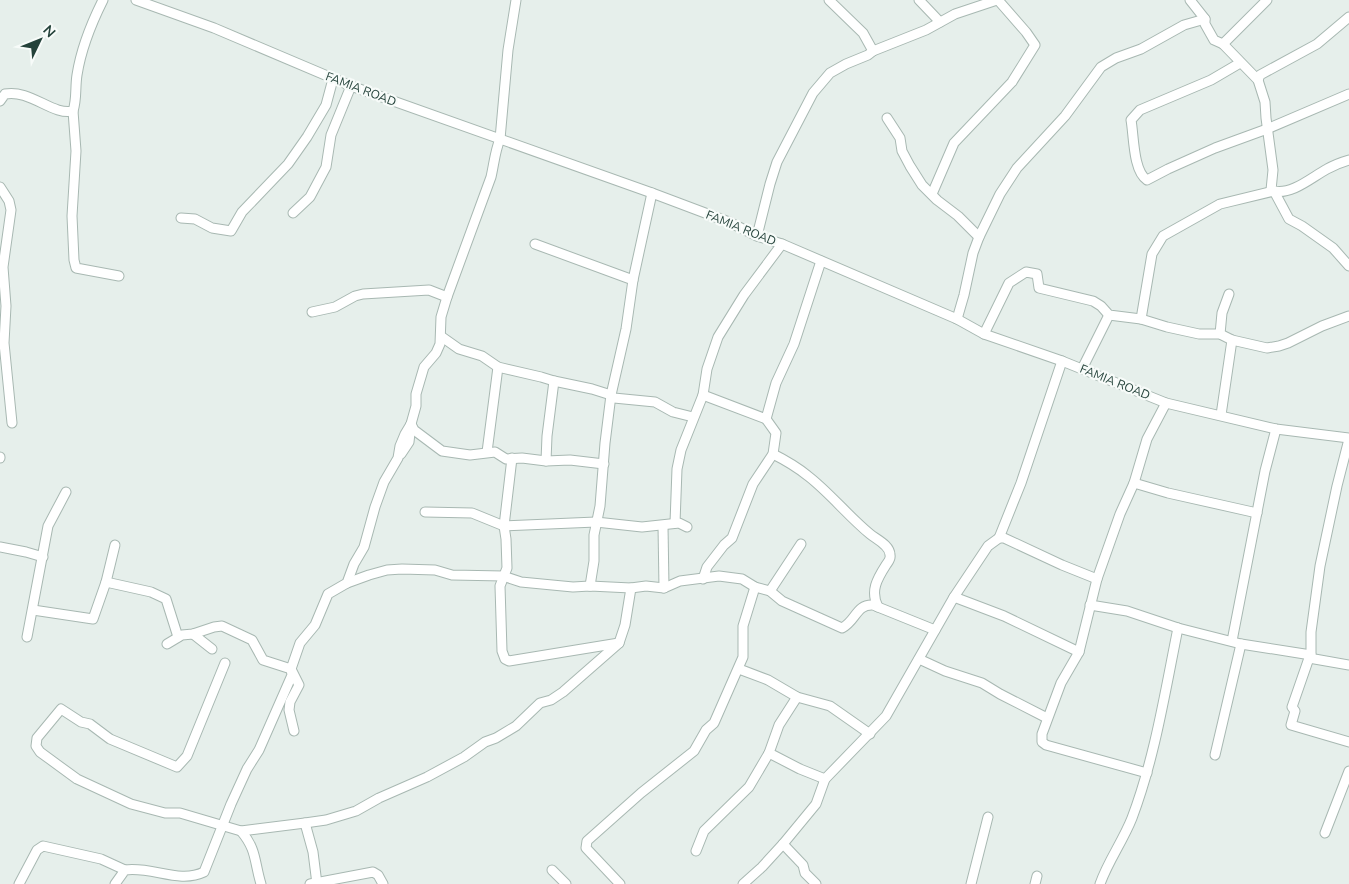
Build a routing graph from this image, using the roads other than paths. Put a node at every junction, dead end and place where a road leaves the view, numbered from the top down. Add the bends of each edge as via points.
1 (103, 0) edge
2 (136, 0) edge
3 (516, 0) edge
4 (829, 0) edge
5 (919, 0) edge
6 (998, 0) edge
7 (1190, 0) edge
8 (1267, 0) edge
9 (1349, 17) edge
10 (1205, 19) junction
11 (940, 22) junction
12 (1223, 44) junction
13 (873, 51) junction
14 (1240, 63) junction
15 (333, 79) junction
16 (1258, 80) junction
17 (351, 86) junction
18 (1349, 94) edge
19 (0, 101) edge
20 (73, 110) junction
21 (887, 118) dead end
22 (1267, 129) junction
23 (500, 139) junction
24 (1349, 160) edge
25 (0, 187) edge
26 (1274, 191) junction
27 (652, 193) junction
28 (932, 194) junction
29 (293, 213) dead end
30 (182, 218) dead end
31 (4, 235) edge
32 (757, 236) junction
33 (979, 237) junction
34 (535, 244) dead end
35 (782, 244) junction
36 (821, 261) junction
37 (1349, 266) edge
38 (119, 276) dead end
39 (633, 280) junction
40 (1229, 294) dead end
41 (447, 296) junction
42 (312, 312) dead end
43 (1109, 315) junction
44 (1349, 316) edge
45 (957, 319) junction
46 (1141, 319) junction
47 (984, 334) junction
48 (1220, 334) junction
49 (442, 337) junction
50 (1232, 340) junction
51 (1062, 361) junction
52 (498, 367) junction
53 (1082, 369) junction
54 (554, 381) junction
55 (611, 395) junction
56 (702, 395) junction
57 (1166, 403) junction
58 (1221, 415) junction
59 (693, 417) junction
60 (766, 419) junction
61 (12, 423) dead end
62 (411, 424) junction
63 (1276, 429) junction
64 (1349, 439) edge
65 (487, 452) junction
66 (772, 454) junction
67 (512, 458) junction
68 (546, 461) junction
69 (604, 464) junction
70 (1134, 483) junction
71 (66, 492) dead end
72 (425, 512) dead end
73 (1257, 513) junction
74 (596, 522) junction
75 (676, 523) junction
76 (504, 526) junction
77 (663, 526) junction
78 (687, 527) dead end
79 (999, 538) junction
80 (801, 544) dead end
81 (115, 545) dead end
82 (0, 547) edge
83 (43, 557) junction
84 (503, 576) junction
85 (704, 579) junction
86 (1097, 579) junction
87 (106, 582) junction
88 (347, 583) junction
89 (590, 586) junction
90 (755, 587) junction
91 (631, 588) junction
92 (664, 588) junction
93 (770, 591) junction
94 (954, 597) junction
95 (1090, 605) junction
96 (878, 607) junction
97 (33, 610) junction
98 (1178, 628) junction
99 (935, 630) junction
100 (193, 634) junction
101 (27, 637) dead end
102 (178, 637) junction
103 (619, 643) junction
104 (1236, 643) junction
105 (167, 644) dead end
106 (212, 649) dead end
107 (1079, 652) junction
108 (1310, 656) junction
109 (919, 659) junction
110 (225, 663) dead end
111 (1349, 665) edge
112 (291, 669) junction
113 (739, 669) junction
114 (797, 697) junction
115 (1047, 718) junction
116 (294, 731) dead end
117 (870, 734) junction
118 (1349, 742) edge
119 (769, 753) junction
120 (1216, 755) dead end
121 (1349, 771) edge
122 (1147, 773) junction
123 (825, 779) junction
124 (988, 817) dead end
125 (305, 823) junction
126 (222, 825) junction
127 (241, 830) junction
128 (1325, 834) dead end
129 (783, 844) junction
130 (696, 851) dead end
131 (125, 870) junction
132 (552, 870) dead end
133 (204, 872) junction
134 (315, 883) edge
135 (18, 884) edge
136 (115, 884) edge
137 (194, 884) edge
138 (261, 884) edge
139 (383, 884) edge
140 (566, 884) edge
141 (620, 884) edge
142 (743, 884) edge
143 (816, 884) edge
144 (971, 884) edge
145 (1100, 884) edge

1 - 20 street via 86,40
2 - 15 street, FAMIA ROAD via 214,28
3 - 23 street
4 - 13 street via 863,33
5 - 11 street
6 - 11 street
6 - 28 street via 1035,45 1012,82 954,143
7 - 10 street
8 - 12 street
9 - 16 street via 1317,44 1260,75
10 - 12 street via 1214,40
10 - 33 street via 1184,25 1102,66 1065,116 1017,168
11 - 13 street
12 - 14 street
13 - 32 street via 830,73 813,93 777,162
14 - 16 street
14 - 22 street via 1211,80 1140,110 1131,120 1135,158 1143,178 1151,179 1215,148
15 - 17 street, FAMIA ROAD
15 - 30 street via 326,105 307,137 288,164 242,212 231,231
16 - 22 street via 1265,102
17 - 23 street, FAMIA ROAD
17 - 29 street via 332,135 326,167 310,197
18 - 22 street
19 - 20 street via 5,94 14,92 60,110
20 - 38 street via 76,151 72,216 76,268
21 - 28 street via 900,138 910,166
22 - 26 street via 1273,170 1271,190
23 - 27 street, FAMIA ROAD
23 - 41 street via 491,177
24 - 26 street via 1281,192
25 - 31 street via 11,210
26 - 37 street via 1289,220 1333,248
26 - 46 street via 1220,204 1163,236 1152,254
27 - 32 street, FAMIA ROAD
27 - 39 street
28 - 33 street
31 - 61 street via 4,343
32 - 35 street, FAMIA ROAD
33 - 45 street
34 - 39 street
35 - 36 street, FAMIA ROAD
35 - 56 street via 718,337
36 - 45 street, FAMIA ROAD
36 - 60 street
39 - 55 street
40 - 48 street via 1222,313
41 - 42 street via 429,290 364,294
41 - 49 street via 441,317
43 - 46 street
43 - 47 street via 1093,301 1038,288 1037,274 1026,272 1009,282
43 - 53 street
44 - 50 street via 1279,346 1266,348
45 - 47 street, FAMIA ROAD
46 - 48 street via 1199,334
47 - 51 street, FAMIA ROAD
48 - 50 street
49 - 52 street via 459,349 482,356
49 - 62 street via 436,353 424,367
50 - 58 street
51 - 53 street, FAMIA ROAD
51 - 79 street
52 - 54 street
52 - 65 street
53 - 57 street, FAMIA ROAD
54 - 55 street
54 - 68 street
55 - 59 street via 624,400 655,402 673,412
55 - 69 street
56 - 59 street
56 - 60 street
57 - 58 street, FAMIA ROAD
57 - 70 street via 1147,439
58 - 63 street, FAMIA ROAD
59 - 75 street via 677,470
60 - 66 street via 776,433
62 - 65 street via 414,430 442,451 470,455
62 - 88 street via 409,442 384,482 364,547
63 - 64 street, FAMIA ROAD
63 - 73 street
64 - 108 street via 1320,566
65 - 67 street
66 - 85 street via 753,484 732,538 707,567
66 - 96 street via 808,476 889,550 890,560 874,590
67 - 68 street
67 - 76 street
68 - 69 street
69 - 74 street
70 - 73 street
70 - 86 street
71 - 83 street via 48,526
72 - 76 street via 472,513
73 - 104 street
74 - 76 street
74 - 77 street
74 - 89 street
75 - 77 street
75 - 78 street
76 - 84 street via 507,568
77 - 92 street
79 - 86 street
79 - 94 street via 988,546
80 - 93 street
81 - 87 street
82 - 83 street
83 - 97 street
84 - 88 street via 452,575 435,570 402,569 369,574
84 - 89 street via 552,586
84 - 103 street via 500,586 502,651 508,661
85 - 90 street via 719,576 742,579
85 - 92 street
86 - 95 street
87 - 97 street via 93,619
87 - 102 street via 151,592 166,599
88 - 112 street via 330,591 326,597 315,625 297,648
89 - 91 street
90 - 93 street
90 - 113 street via 743,626 743,657
91 - 92 street
91 - 103 street
93 - 96 street via 782,600 842,628 862,607
94 - 99 street
94 - 107 street via 1004,616
95 - 98 street via 1128,611
95 - 107 street
96 - 99 street
97 - 101 street
98 - 104 street
98 - 122 street
99 - 109 street
100 - 102 street
100 - 106 street
100 - 112 street via 214,626 226,627 252,640 263,660
102 - 105 street
103 - 125 street via 563,692 540,704 516,726 464,757 356,811
104 - 108 street
104 - 120 street
107 - 115 street via 1061,683
108 - 111 street
108 - 118 street via 1292,707 1295,711 1291,725
109 - 115 street via 982,683
109 - 117 street via 886,716
110 - 126 street via 187,756 177,767 110,739 61,709 38,738 36,746 78,779 131,804
112 - 116 street via 299,685 289,710
112 - 126 street via 292,676
113 - 114 street via 768,680
113 - 141 street via 714,723 694,751 587,841 586,848
114 - 117 street via 830,706
114 - 119 street via 779,725
115 - 122 street via 1042,734 1042,742 1046,745
117 - 123 street
119 - 123 street
119 - 130 street via 749,787 704,831
121 - 128 street
122 - 145 street via 1131,820
123 - 129 street via 816,804
124 - 144 street
125 - 127 street
125 - 134 street via 313,852
126 - 127 street
126 - 133 street
127 - 138 street via 255,852
129 - 142 street
129 - 143 street
131 - 133 street via 142,870 174,878 198,876
131 - 135 street via 101,858 43,846 37,850
131 - 136 street
132 - 140 street
133 - 137 street
134 - 139 street via 373,872

